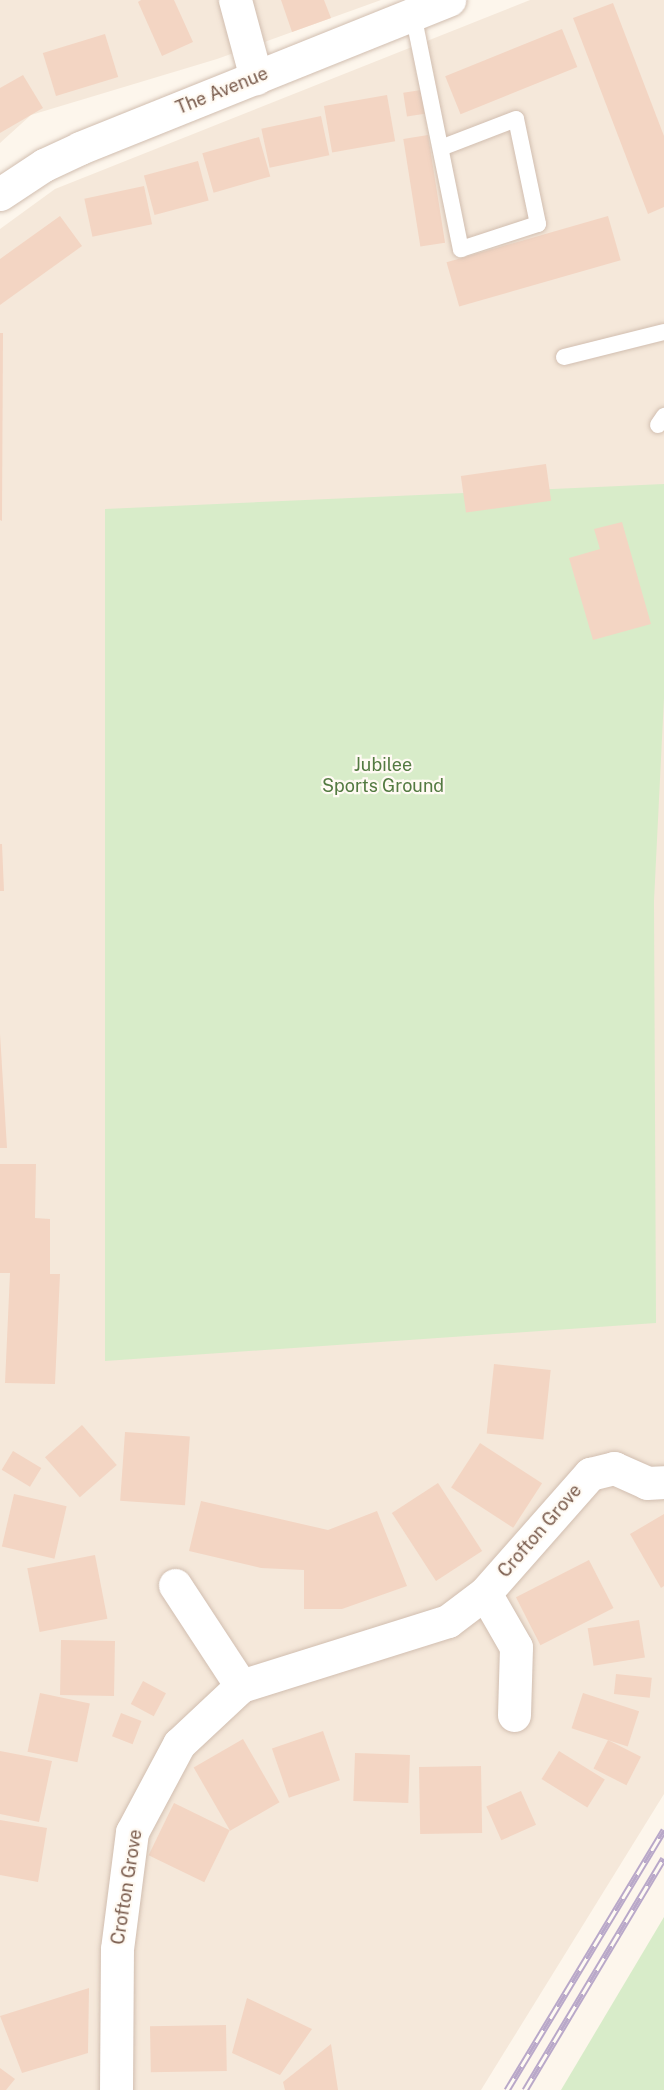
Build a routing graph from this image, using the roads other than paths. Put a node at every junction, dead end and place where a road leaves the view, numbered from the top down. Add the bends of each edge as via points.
1 (235, 0) edge
2 (449, 0) edge
3 (413, 14) junction
4 (256, 78) junction
5 (441, 148) junction
6 (0, 194) edge
7 (664, 332) edge
8 (564, 357) dead end
9 (664, 1482) edge
10 (175, 1586) dead end
11 (485, 1593) junction
12 (241, 1686) junction
13 (514, 1715) dead end
14 (116, 2090) edge

1 - 4 street
2 - 3 street, The Avenue
3 - 4 street, The Avenue
3 - 5 lane
4 - 6 street, The Avenue via 80,148 44,165
5 - 5 lane via 516,119 538,224 461,249
7 - 8 lane
9 - 11 street, Crofton Grove via 647,1483 615,1468 590,1474
10 - 12 street
11 - 12 street, Crofton Grove via 448,1621
11 - 13 street, Crofton Grove via 516,1647
12 - 14 street, Crofton Grove via 179,1744 132,1832 117,1949

